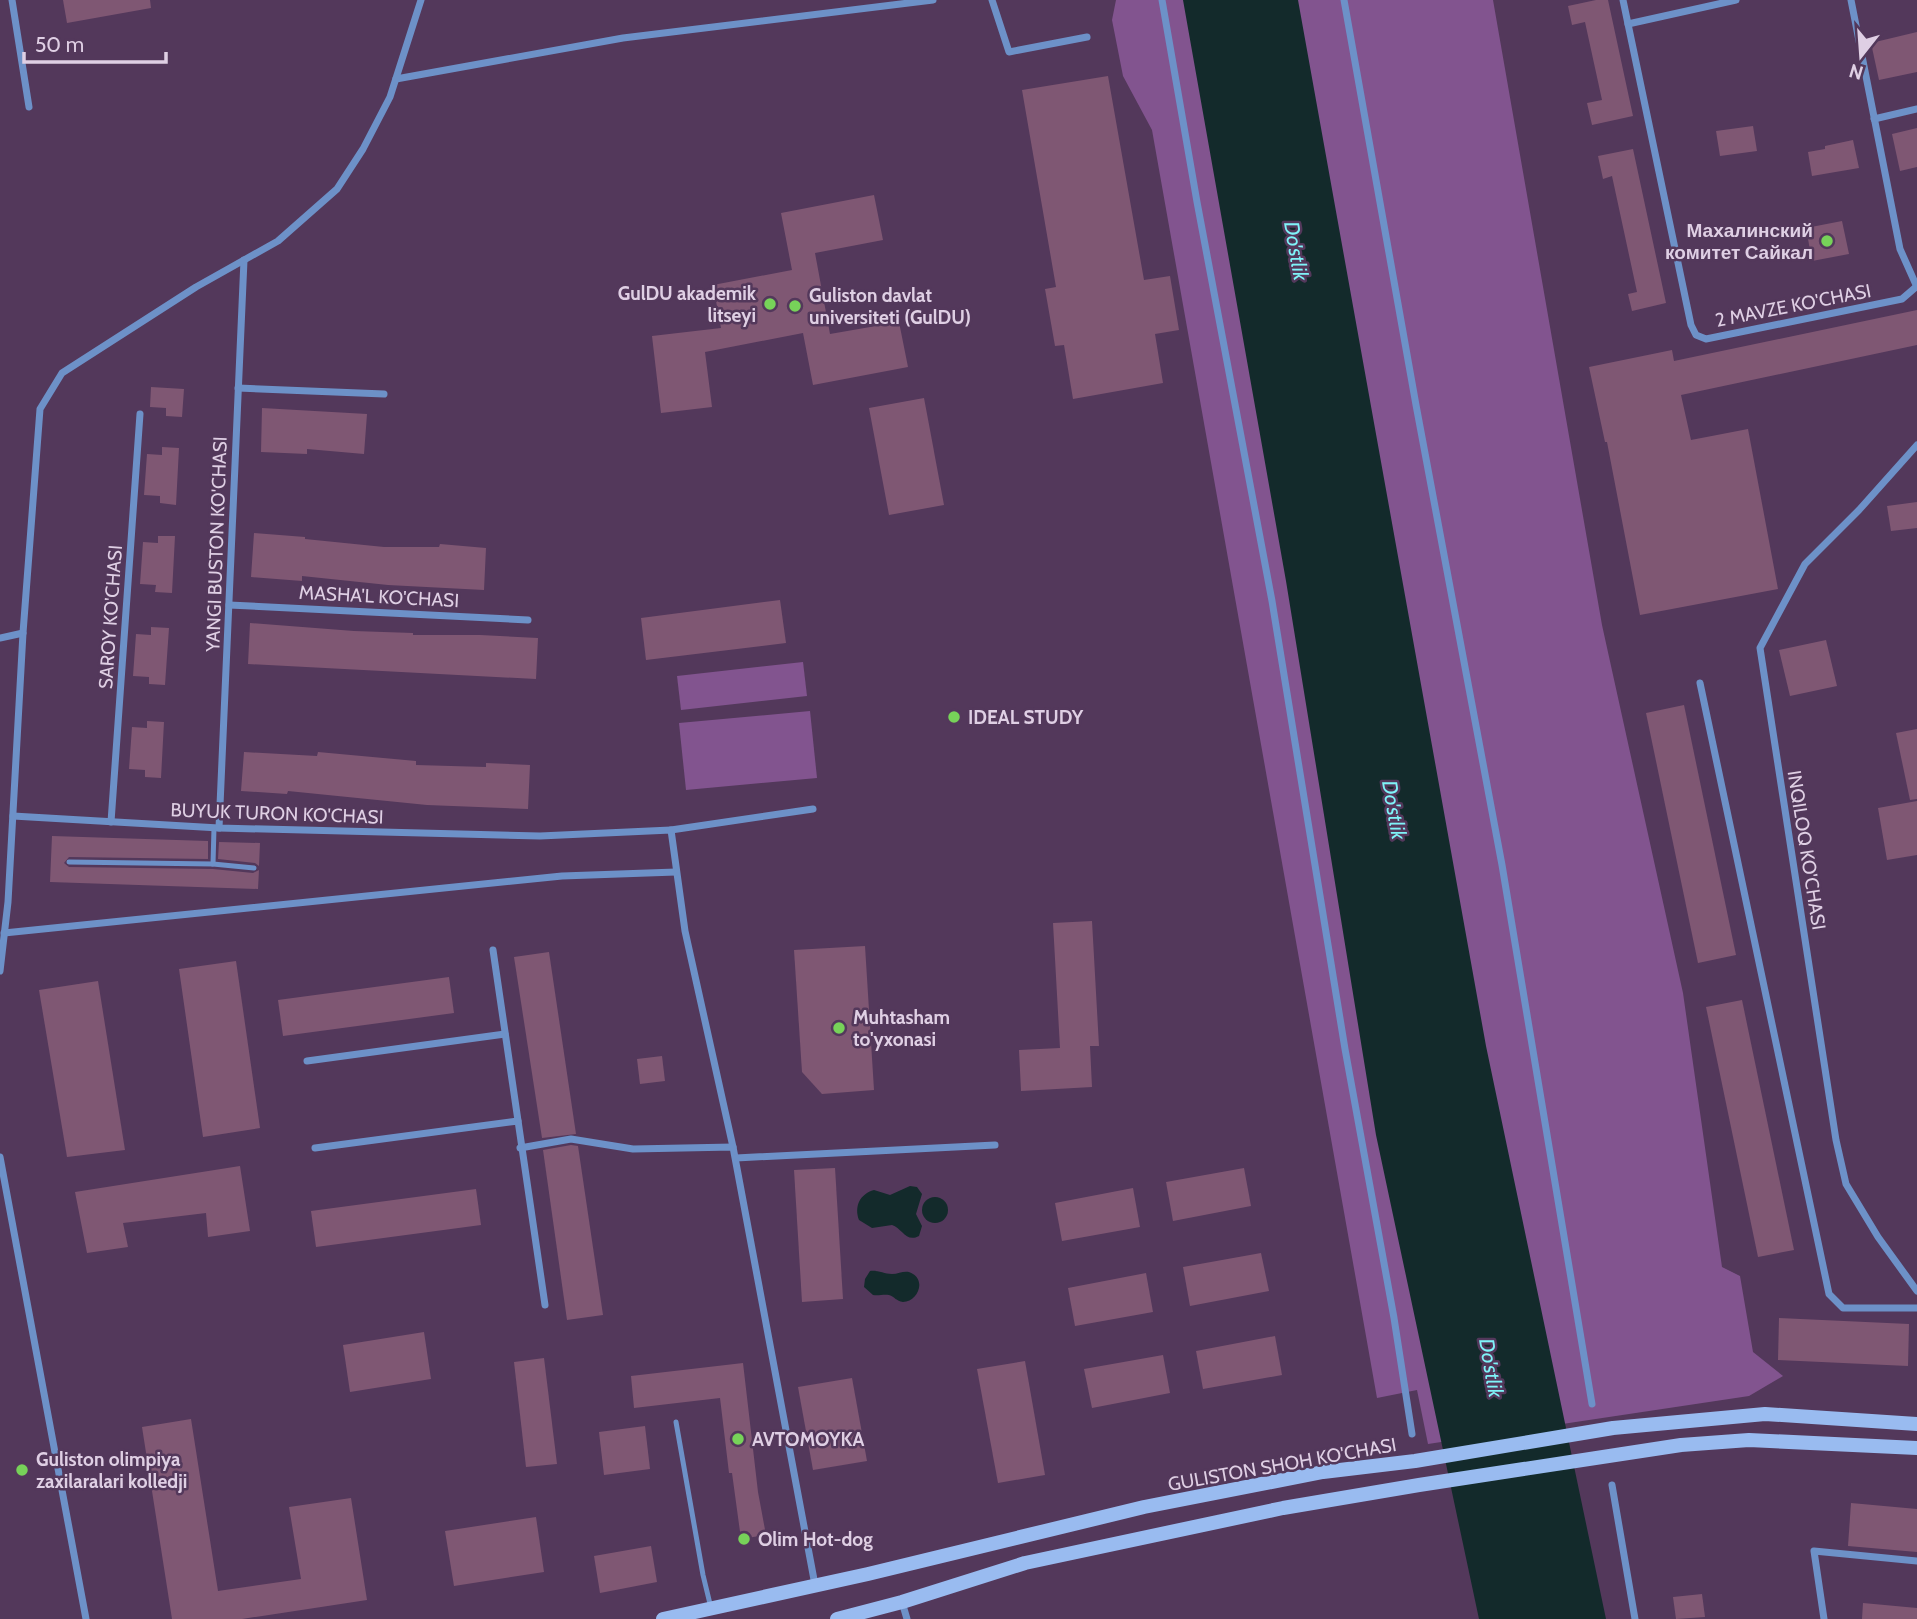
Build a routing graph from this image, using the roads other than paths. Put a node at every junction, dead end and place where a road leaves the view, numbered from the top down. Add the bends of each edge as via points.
1 (12, 0) edge
2 (421, 0) edge
3 (933, 0) edge
4 (992, 0) edge
5 (1161, 0) edge
6 (1344, 0) edge
7 (1623, 0) edge
8 (1736, 0) edge
9 (1851, 0) edge
10 (1628, 24) junction
11 (1087, 37) dead end
12 (396, 79) junction
13 (29, 107) dead end
14 (1917, 109) edge
15 (1874, 119) junction
16 (244, 260) junction
17 (1916, 287) edge
18 (238, 388) junction
19 (384, 394) dead end
20 (140, 414) dead end
21 (1917, 445) edge
22 (229, 604) junction
23 (528, 620) dead end
24 (23, 633) junction
25 (0, 638) edge
26 (1700, 683) dead end
27 (813, 809) dead end
28 (13, 816) junction
29 (111, 822) junction
30 (216, 828) junction
31 (671, 830) junction
32 (69, 862) dead end
33 (213, 864) junction
34 (254, 868) dead end
35 (676, 872) junction
36 (4, 903) edge
37 (4, 933) junction
38 (493, 950) dead end
39 (0, 971) edge
40 (505, 1034) junction
41 (307, 1060) dead end
42 (518, 1121) junction
43 (995, 1145) dead end
44 (733, 1147) junction
45 (315, 1148) dead end
46 (520, 1148) junction
47 (0, 1157) edge
48 (737, 1158) junction
49 (1917, 1292) edge
50 (545, 1305) dead end
51 (1917, 1308) edge
52 (1592, 1404) dead end
53 (676, 1422) dead end
54 (1917, 1424) edge
55 (1412, 1434) dead end
56 (1917, 1448) edge
57 (1612, 1485) dead end
58 (1917, 1561) edge
59 (815, 1585) junction
60 (902, 1602) junction
61 (711, 1608) junction
62 (86, 1619) edge
63 (663, 1619) edge
64 (837, 1619) edge
65 (907, 1619) edge
66 (1635, 1619) edge
67 (1824, 1619) edge

1 - 13 street
2 - 12 street
3 - 12 street via 623,38
4 - 11 street via 1009,52
5 - 55 street via 1272,601
6 - 52 street via 1502,865
7 - 10 street
8 - 10 street
9 - 15 street
10 - 17 street, 2 MAVZE KO'CHASI via 1696,335 1706,339 1902,299
12 - 16 street via 363,149 337,189 278,241
14 - 15 street
15 - 17 street via 1900,249
16 - 18 street, YANGI BUSTON KO'CHASI
16 - 24 street via 62,373 40,410
18 - 19 street
18 - 22 street, YANGI BUSTON KO'CHASI
20 - 29 street, SAROY KO'CHASI
21 - 49 street, INQILOQ KO'CHASI via 1805,564 1760,648 1846,1184
22 - 23 street, MASHA'L KO'CHASI
22 - 30 street, YANGI BUSTON KO'CHASI
24 - 25 street
24 - 28 street
26 - 51 street via 1829,1294 1843,1308
27 - 31 street, BUYUK TURON KO'CHASI
28 - 29 street, BUYUK TURON KO'CHASI
28 - 36 street
29 - 30 street, BUYUK TURON KO'CHASI
30 - 31 street, BUYUK TURON KO'CHASI via 540,836
30 - 33 lane
31 - 35 street
32 - 33 lane
33 - 34 lane
35 - 37 street via 562,876
35 - 44 street
36 - 37 street
37 - 39 street
38 - 40 street
40 - 41 street
40 - 42 street
42 - 45 street
42 - 46 street
43 - 48 street
44 - 46 street via 633,1149 571,1139
44 - 48 street
46 - 50 street
47 - 62 street
48 - 59 street
53 - 61 lane
54 - 59 main road, GULISTON SHOH KO'CHASI via 1765,1414 1613,1428 1323,1472 1144,1507
56 - 60 main road via 1749,1440 1616,1455 1283,1508 1025,1563
57 - 66 street
58 - 67 street via 1814,1551
59 - 61 main road, GULISTON SHOH KO'CHASI
60 - 64 main road
60 - 65 street
61 - 63 main road, GULISTON SHOH KO'CHASI

